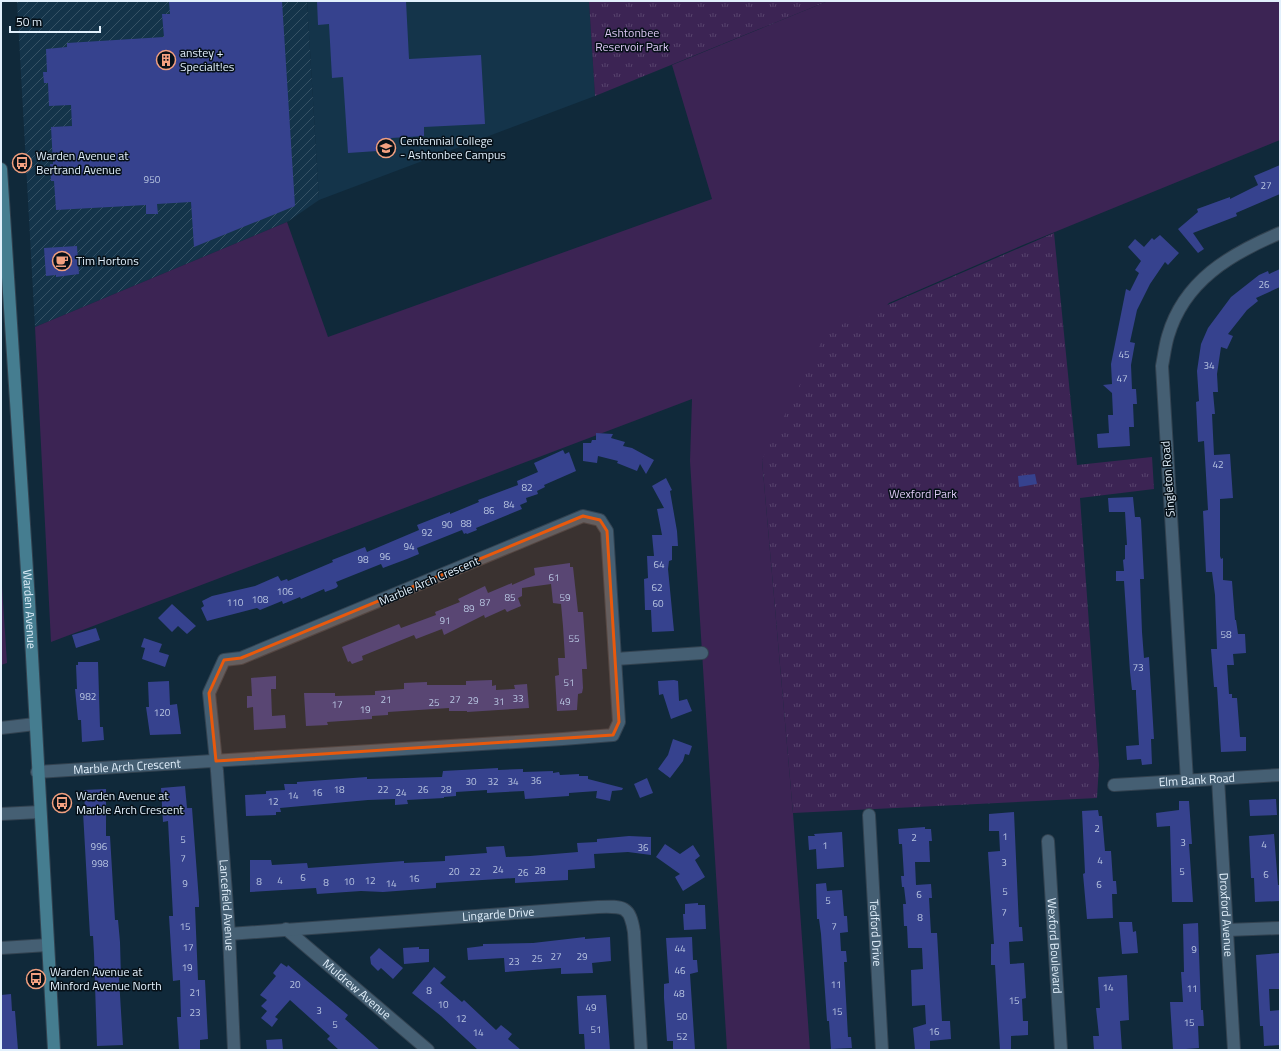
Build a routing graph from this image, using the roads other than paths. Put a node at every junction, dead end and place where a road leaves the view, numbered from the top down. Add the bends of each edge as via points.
1 (1, 169) edge
2 (1280, 233) edge
3 (702, 653) dead end
4 (616, 659) junction
5 (35, 724) junction
6 (1, 728) edge
7 (216, 761) junction
8 (37, 772) junction
9 (1280, 775) edge
10 (1218, 779) junction
11 (1187, 781) junction
12 (1114, 785) dead end
13 (40, 812) junction
14 (1, 814) edge
15 (869, 815) dead end
16 (1048, 841) dead end
17 (1280, 928) edge
18 (286, 929) junction
19 (1227, 930) junction
20 (229, 934) junction
21 (48, 944) junction
22 (1, 948) edge
23 (54, 1050) edge
24 (234, 1050) edge
25 (428, 1050) edge
26 (641, 1050) edge
27 (882, 1050) edge
28 (1061, 1050) edge
29 (1234, 1050) edge

1 - 5 main road, Warden Avenue
2 - 11 street, Singleton Road via 1222,262 1194,287 1178,311 1168,336 1162,366
3 - 4 street
4 - 7 street, Marble Arch Crescent via 619,722 613,735
4 - 7 street, Marble Arch Crescent via 607,532 600,520 583,516 241,658 224,660 209,692
5 - 6 street
5 - 8 main road, Warden Avenue
7 - 8 street, Marble Arch Crescent
7 - 20 street, Lancefield Avenue
8 - 13 main road, Warden Avenue
9 - 10 street, Elm Bank Road
10 - 11 street, Elm Bank Road
10 - 19 street, Droxford Avenue
11 - 12 street, Elm Bank Road
13 - 14 street
13 - 21 main road, Warden Avenue
15 - 27 street, Tedford Drive
16 - 28 street, Wexford Boulevard
17 - 19 street
18 - 20 street, Lingarde Drive
18 - 25 street, Muldrew Avenue
18 - 26 street, Lingarde Drive via 598,907 623,909 629,912 634,932
19 - 29 street, Droxford Avenue
20 - 24 street, Lancefield Avenue
21 - 22 street
21 - 23 main road, Warden Avenue

